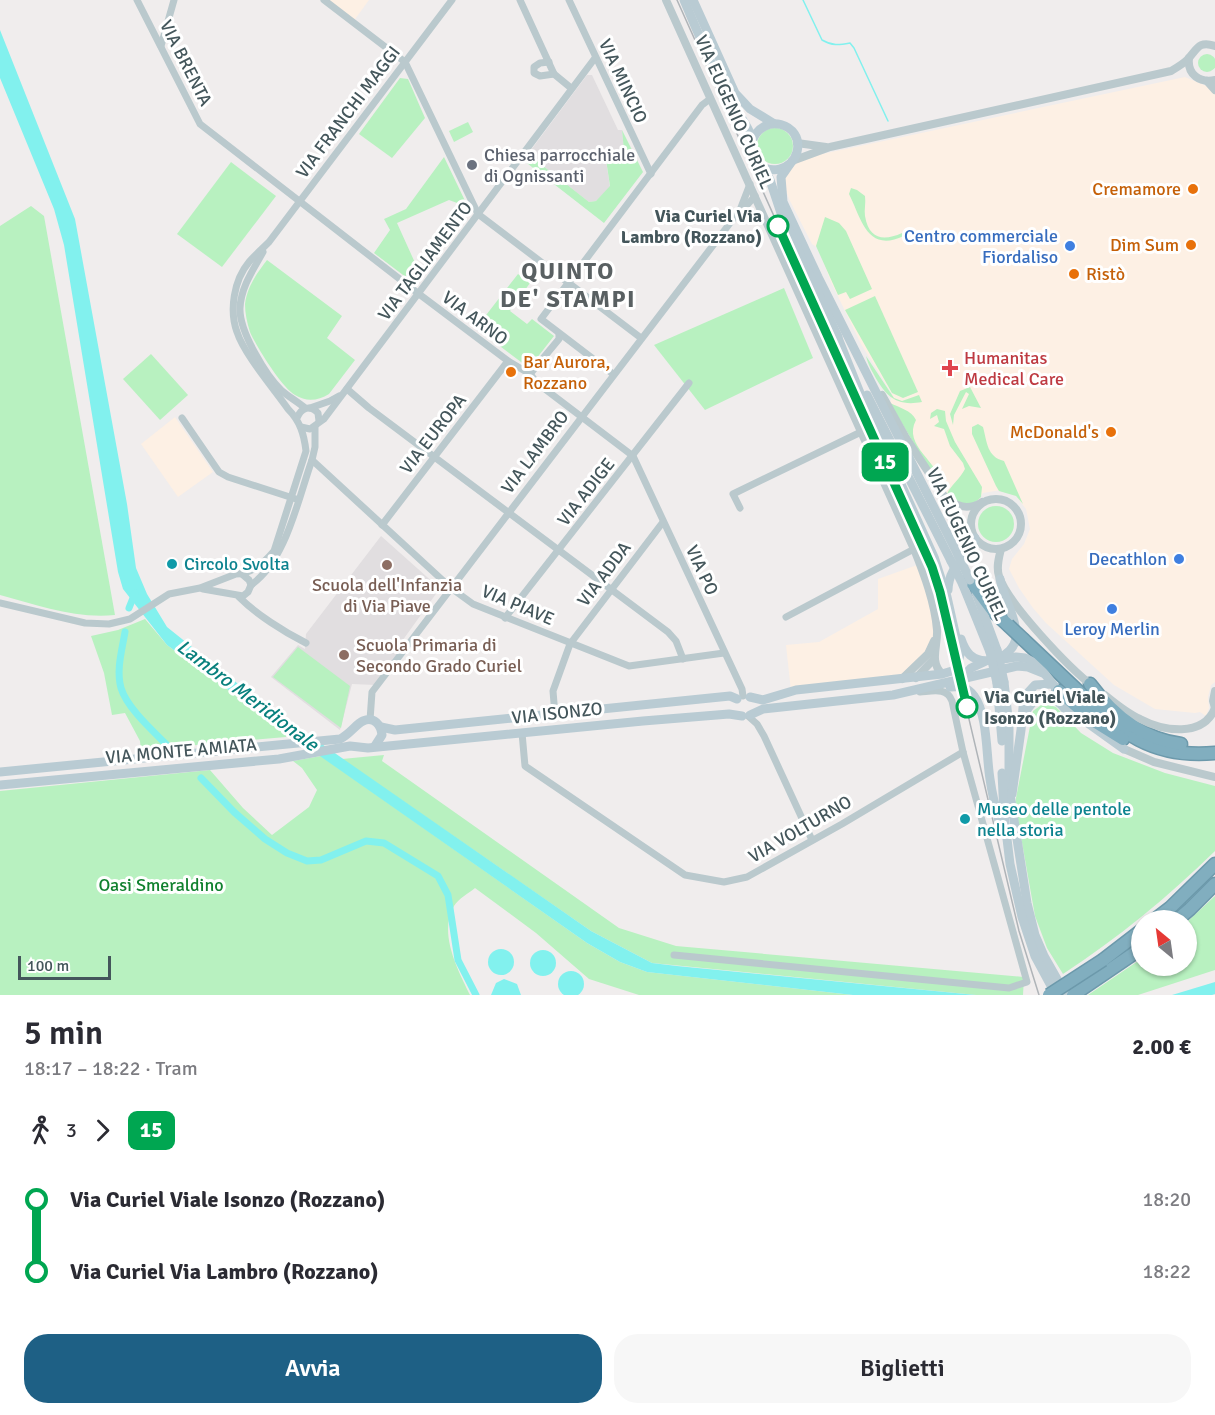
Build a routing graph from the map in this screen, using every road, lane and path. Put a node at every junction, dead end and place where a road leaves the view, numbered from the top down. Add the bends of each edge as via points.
1 (137, 0) edge
2 (174, 0) edge
3 (324, 0) edge
4 (452, 0) edge
5 (520, 0) edge
6 (569, 0) edge
7 (666, 0) edge
8 (684, 0) edge
9 (693, 0) edge
10 (161, 46) junction
11 (1215, 46) edge
12 (595, 58) junction
13 (1189, 58) junction
14 (405, 62) junction
15 (549, 62) junction
16 (1171, 71) junction
17 (1191, 73) junction
18 (554, 74) junction
19 (1211, 80) edge
20 (571, 88) junction
21 (1215, 90) edge
22 (710, 99) junction
23 (773, 123) junction
24 (752, 142) junction
25 (797, 142) junction
26 (830, 147) junction
27 (791, 162) junction
28 (763, 167) junction
29 (651, 174) junction
30 (750, 184) junction
31 (755, 196) junction
32 (300, 201) junction
33 (760, 208) junction
34 (740, 210) junction
35 (478, 214) junction
36 (268, 242) junction
37 (568, 284) junction
38 (419, 294) junction
39 (836, 333) junction
40 (559, 334) junction
41 (641, 338) junction
42 (508, 361) junction
43 (530, 374) junction
44 (613, 374) junction
45 (689, 383) dead end
46 (879, 389) dead end
47 (344, 392) junction
48 (307, 408) junction
49 (580, 417) junction
50 (182, 418) dead end
51 (297, 418) junction
52 (317, 424) junction
53 (301, 427) junction
54 (861, 432) junction
55 (435, 456) junction
56 (633, 456) junction
57 (312, 460) junction
58 (295, 499) junction
59 (982, 502) junction
60 (740, 508) dead end
61 (508, 512) junction
62 (663, 522) junction
63 (382, 525) junction
64 (975, 538) junction
65 (914, 549) junction
66 (1001, 549) junction
67 (559, 550) junction
68 (955, 558) junction
69 (242, 574) junction
70 (231, 577) junction
71 (999, 579) junction
72 (967, 582) junction
73 (251, 587) junction
74 (201, 588) junction
75 (451, 588) junction
76 (610, 590) junction
77 (230, 593) junction
78 (239, 597) junction
79 (947, 597) junction
80 (0, 603) edge
81 (255, 609) junction
82 (786, 617) dead end
83 (953, 617) junction
84 (505, 618) junction
85 (937, 635) junction
86 (306, 643) dead end
87 (570, 644) junction
88 (724, 653) junction
89 (992, 656) junction
90 (683, 659) junction
91 (934, 659) junction
92 (1043, 673) junction
93 (942, 674) junction
94 (915, 678) junction
95 (902, 679) junction
96 (960, 680) junction
97 (1000, 682) junction
98 (1090, 684) junction
99 (1056, 688) junction
100 (1215, 691) edge
101 (908, 692) junction
102 (893, 695) junction
103 (743, 698) junction
104 (1215, 708) edge
105 (555, 715) junction
106 (747, 716) junction
107 (1023, 716) junction
108 (370, 720) junction
109 (381, 727) junction
110 (356, 728) junction
111 (522, 733) junction
112 (375, 746) junction
113 (364, 747) junction
114 (1215, 747) edge
115 (1125, 749) junction
116 (963, 752) junction
117 (1215, 753) edge
118 (1215, 761) edge
119 (0, 771) edge
120 (1215, 777) edge
121 (0, 785) edge
122 (1010, 799) junction
123 (812, 840) junction
124 (1010, 864) junction
125 (1215, 864) edge
126 (1215, 884) edge
127 (1167, 910) edge
128 (1189, 910) edge
129 (1131, 941) edge
130 (1131, 953) edge
131 (674, 955) dead end
132 (1106, 965) junction
133 (1050, 977) junction
134 (1049, 995) edge
135 (1056, 995) edge
136 (1066, 995) edge
137 (1073, 995) edge

1 - 10 street, VIA BRENTA
2 - 10 street
3 - 14 street
4 - 14 street, VIA FRANCHI MAGGI
5 - 15 street
6 - 12 street, VIA MINCIO
7 - 22 street, VIA EUGENIO CURIEL
8 - 24 main road via 724,91
9 - 23 main road via 735,93 750,110
10 - 32 street, VIA BRENTA via 200,124
11 - 13 street via 1203,44
12 - 20 street, VIA TAGLIAMENTO
12 - 29 street, VIA MINCIO
13 - 16 street
13 - 17 street
14 - 32 street, VIA FRANCHI MAGGI
14 - 35 street
15 - 18 street
15 - 18 street via 540,63 534,72 540,76
16 - 17 street
16 - 26 street
17 - 19 street via 1198,79
18 - 20 street
19 - 21 street
20 - 35 street, VIA TAGLIAMENTO
22 - 29 street
22 - 30 street, VIA EUGENIO CURIEL
23 - 24 main road via 758,130
23 - 25 main road via 789,129
24 - 28 main road via 754,157
25 - 26 street
25 - 27 main road
26 - 27 street
27 - 28 main road via 778,169
27 - 68 main road, VIA EUGENIO CURIEL via 781,177 783,202
28 - 39 main road, VIA EUGENIO CURIEL
29 - 37 street
30 - 31 street, VIA EUGENIO CURIEL
30 - 34 street
31 - 33 street, VIA EUGENIO CURIEL
31 - 34 street
32 - 36 street, VIA FRANCHI MAGGI
32 - 38 street, VIA ARNO
33 - 34 street
33 - 54 street, VIA EUGENIO CURIEL
34 - 41 street, VIA LAMBRO
35 - 37 street
35 - 38 street, VIA TAGLIAMENTO
36 - 48 street, VIA FRANCHI MAGGI via 244,288 242,327 282,391
36 - 51 street, VIA FRANCHI MAGGI via 249,262 236,288 236,331
37 - 40 street via 541,319
37 - 41 street
38 - 42 street, VIA ARNO
38 - 47 street, VIA TAGLIAMENTO
39 - 68 main road, VIA EUGENIO CURIEL
39 - 79 main road via 934,557
40 - 43 street
40 - 44 street
41 - 44 street, VIA LAMBRO
42 - 43 street, VIA ARNO
42 - 55 street, VIA EUROPA
43 - 49 street, VIA ARNO
44 - 49 street, VIA LAMBRO
45 - 56 street, VIA ADIGE
46 - 59 street via 944,496 964,508
47 - 48 street, VIA TAGLIAMENTO
47 - 52 street, VIA TAGLIAMENTO
47 - 55 street
48 - 51 street
48 - 52 street via 318,413
49 - 56 street, VIA ARNO
49 - 61 street, VIA LAMBRO
50 - 58 street via 219,472
51 - 53 street
52 - 53 street via 310,429
52 - 57 street
53 - 58 street via 306,450
54 - 60 street via 733,494
54 - 65 street, VIA EUGENIO CURIEL
55 - 61 street
55 - 63 street, VIA EUROPA
56 - 62 street, VIA PO
56 - 67 street, VIA ADIGE
57 - 58 street
57 - 63 street, VIA PIAVE
58 - 69 street via 274,552 265,563
58 - 73 street via 281,548
59 - 64 street via 972,515
59 - 66 street via 995,498 1008,501 1018,511 1021,524 1017,537
61 - 67 street
61 - 75 street, VIA LAMBRO
62 - 76 street, VIA ADDA
62 - 88 street, VIA PO
63 - 75 street, VIA PIAVE
64 - 66 street via 986,547
64 - 79 main road via 950,576
65 - 82 street
65 - 85 street, VIA EUGENIO CURIEL
66 - 71 street
67 - 76 street
67 - 84 street, VIA ADIGE
68 - 72 main road, VIA EUGENIO CURIEL, bridge
69 - 70 street
69 - 73 street
70 - 74 street
70 - 77 street via 227,585
71 - 89 main road via 1016,630 1010,650
71 - 98 street via 1024,616
72 - 89 main road, VIA EUGENIO CURIEL
72 - 117 highway, bridge via 1104,717 1127,734 1155,747 1183,753
73 - 78 street
73 - 81 street
74 - 77 street
74 - 80 street via 169,594 130,619 109,624 85,623
75 - 84 street, VIA PIAVE via 473,604
75 - 108 street, VIA LAMBRO via 372,692
76 - 87 street, VIA ADDA
76 - 90 street via 668,632 676,640
77 - 78 street
78 - 81 street
79 - 83 main road
81 - 86 street
83 - 89 main road via 969,654 975,658
83 - 93 main road, VIA ISONZO via 960,655 952,671
84 - 87 street, VIA PIAVE
85 - 91 street, VIA EUGENIO CURIEL
85 - 95 street via 928,654
87 - 90 street, VIA PIAVE via 629,666
87 - 105 street, VIA ADDA via 553,691
88 - 90 street, VIA PIAVE
88 - 103 street, VIA PO
89 - 92 main road via 1025,658 1037,664
89 - 96 main road
89 - 97 main road, VIA EUGENIO CURIEL, bridge
91 - 93 street
91 - 94 street
92 - 96 main road, VIA ISONZO via 1017,666
92 - 99 main road
93 - 94 main road, VIA ISONZO
94 - 95 main road, VIA ISONZO
94 - 102 main road, VIA ISONZO
95 - 103 main road, VIA ISONZO via 796,690 763,700
96 - 101 main road, VIA ISONZO
97 - 122 main road, VIA EUGENIO CURIEL via 1008,726
97 - 124 main road, VIA EUGENIO CURIEL via 1003,802
98 - 104 street via 1125,711 1158,726 1187,730 1205,723
98 - 114 highway via 1104,704 1137,729 1173,743
99 - 107 main road via 1035,685 1024,697
99 - 115 main road via 1080,718
99 - 118 highway via 1094,721 1152,754
100 - 104 street
101 - 102 main road, VIA ISONZO
101 - 116 street via 950,694
101 - 124 main road via 962,686 976,699
102 - 106 main road, VIA ISONZO via 763,709
103 - 105 main road, VIA ISONZO via 730,696
103 - 106 main road via 735,709
103 - 106 main road via 755,705
105 - 109 main road, VIA ISONZO via 395,730
106 - 111 main road, VIA ISONZO via 729,714
106 - 123 street via 764,736
107 - 115 main road via 1032,701 1044,696 1053,698 1082,727
107 - 122 main road
108 - 109 main road
108 - 110 main road
109 - 112 main road via 382,735
110 - 113 main road via 357,741
110 - 119 main road, VIA MONTE AMIATA via 340,739
111 - 112 main road, VIA ISONZO
111 - 123 street, VIA VOLTURNO via 525,766 685,875 724,882 747,877
112 - 113 main road
113 - 121 main road, VIA MONTE AMIATA via 279,759
115 - 120 street via 1154,762
116 - 123 street, VIA VOLTURNO
116 - 131 street via 1027,982 1009,988
122 - 133 main road, VIA EUGENIO CURIEL via 1031,919
124 - 133 main road, VIA EUGENIO CURIEL via 1027,938
125 - 127 highway
126 - 128 highway
129 - 132 highway
130 - 132 highway
132 - 134 highway, bridge
132 - 137 highway
133 - 135 main road, VIA EUGENIO CURIEL
133 - 136 main road, VIA EUGENIO CURIEL

